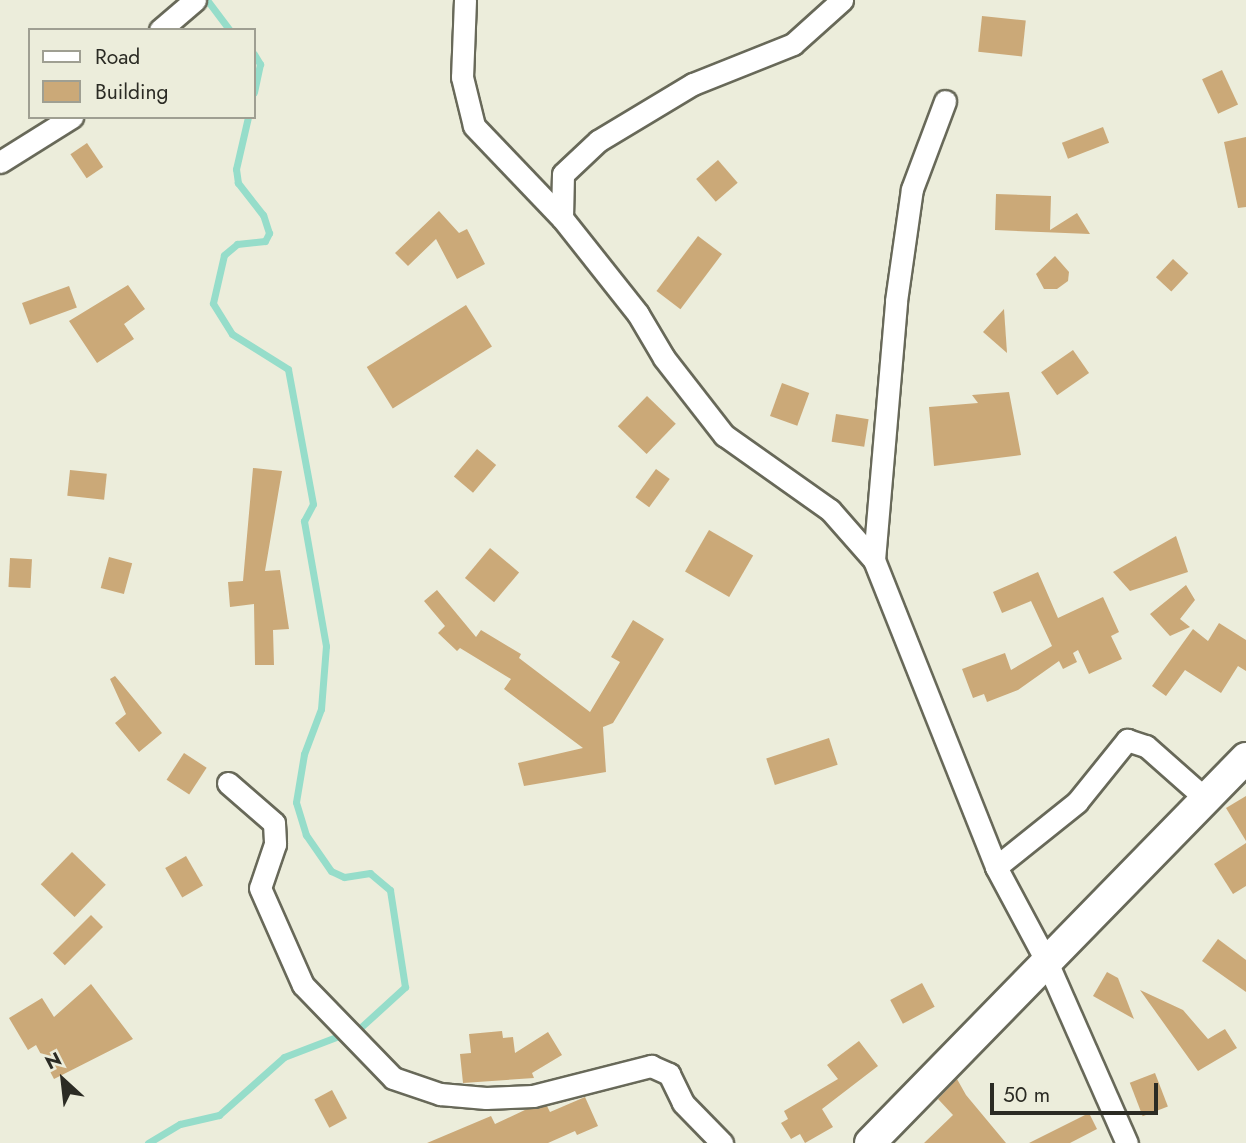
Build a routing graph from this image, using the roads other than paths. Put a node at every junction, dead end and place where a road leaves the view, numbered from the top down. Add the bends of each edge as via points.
1 (195, 0) edge
2 (465, 0) edge
3 (842, 0) edge
4 (162, 28) edge
5 (945, 101) dead end
6 (69, 119) edge
7 (0, 162) edge
8 (562, 218) junction
9 (874, 560) junction
10 (1246, 758) edge
11 (228, 783) dead end
12 (1206, 800) junction
13 (996, 867) junction
14 (1047, 962) junction
15 (722, 1143) edge
16 (870, 1143) edge
17 (1127, 1143) edge

1 - 4 street
2 - 8 street via 461,77 474,126
3 - 8 street via 793,44 693,84 598,141 563,174
5 - 9 street via 911,201
6 - 7 street
8 - 9 street via 724,435 830,510
9 - 13 street
10 - 12 street
11 - 15 street via 274,823 275,844 260,888 303,985 393,1078 440,1094 509,1097 651,1066 669,1074 683,1103
12 - 13 street via 1146,746 1126,740 1077,802
12 - 14 street
13 - 14 street
14 - 16 street
14 - 17 street

